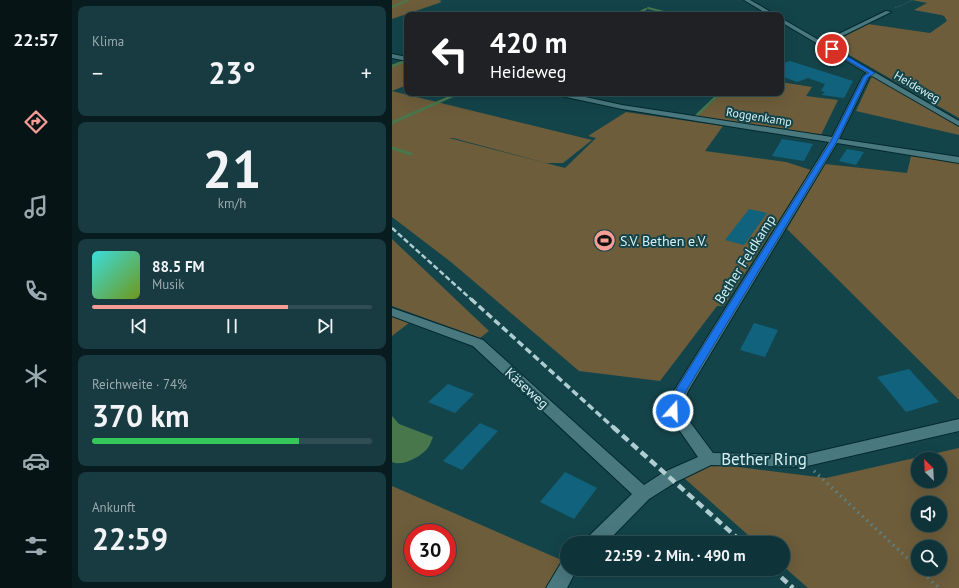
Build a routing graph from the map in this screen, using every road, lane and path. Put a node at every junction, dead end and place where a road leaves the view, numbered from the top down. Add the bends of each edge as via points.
1 (749, 0) edge
2 (913, 0) edge
3 (768, 12) edge
4 (888, 12) joint
5 (784, 22) edge
6 (822, 44) junction
7 (392, 56) edge
8 (404, 58) edge
9 (873, 73) junction
10 (571, 96) edge
11 (959, 124) edge
12 (834, 141) junction
13 (959, 160) edge
14 (738, 299) junction
15 (724, 306) dead end
16 (392, 312) edge
17 (959, 425) edge
18 (709, 459) junction
19 (804, 461) junction
20 (643, 494) junction
21 (601, 536) edge
22 (911, 562) edge
23 (564, 576) edge
24 (926, 576) edge
25 (556, 588) edge
26 (939, 588) edge

1 - 3 street
2 - 4 path
4 - 6 street
5 - 6 street, Heideweg
6 - 9 street, Heideweg
7 - 8 street
9 - 11 street, Heideweg
9 - 12 street, Bether Feldkamp via 866,76
10 - 12 street, Roggenkamp via 622,107
12 - 13 street, Roggenkamp
12 - 14 street, Bether Feldkamp
14 - 15 street
14 - 18 street, Bether Feldkamp via 680,391 673,411
16 - 20 street, Käseweg via 478,343
17 - 19 street, Bether Ring
18 - 19 street, Bether Ring
18 - 20 street, Bether Ring via 670,477
19 - 22 path
20 - 21 street, Bether Ring
23 - 25 street
24 - 26 path

